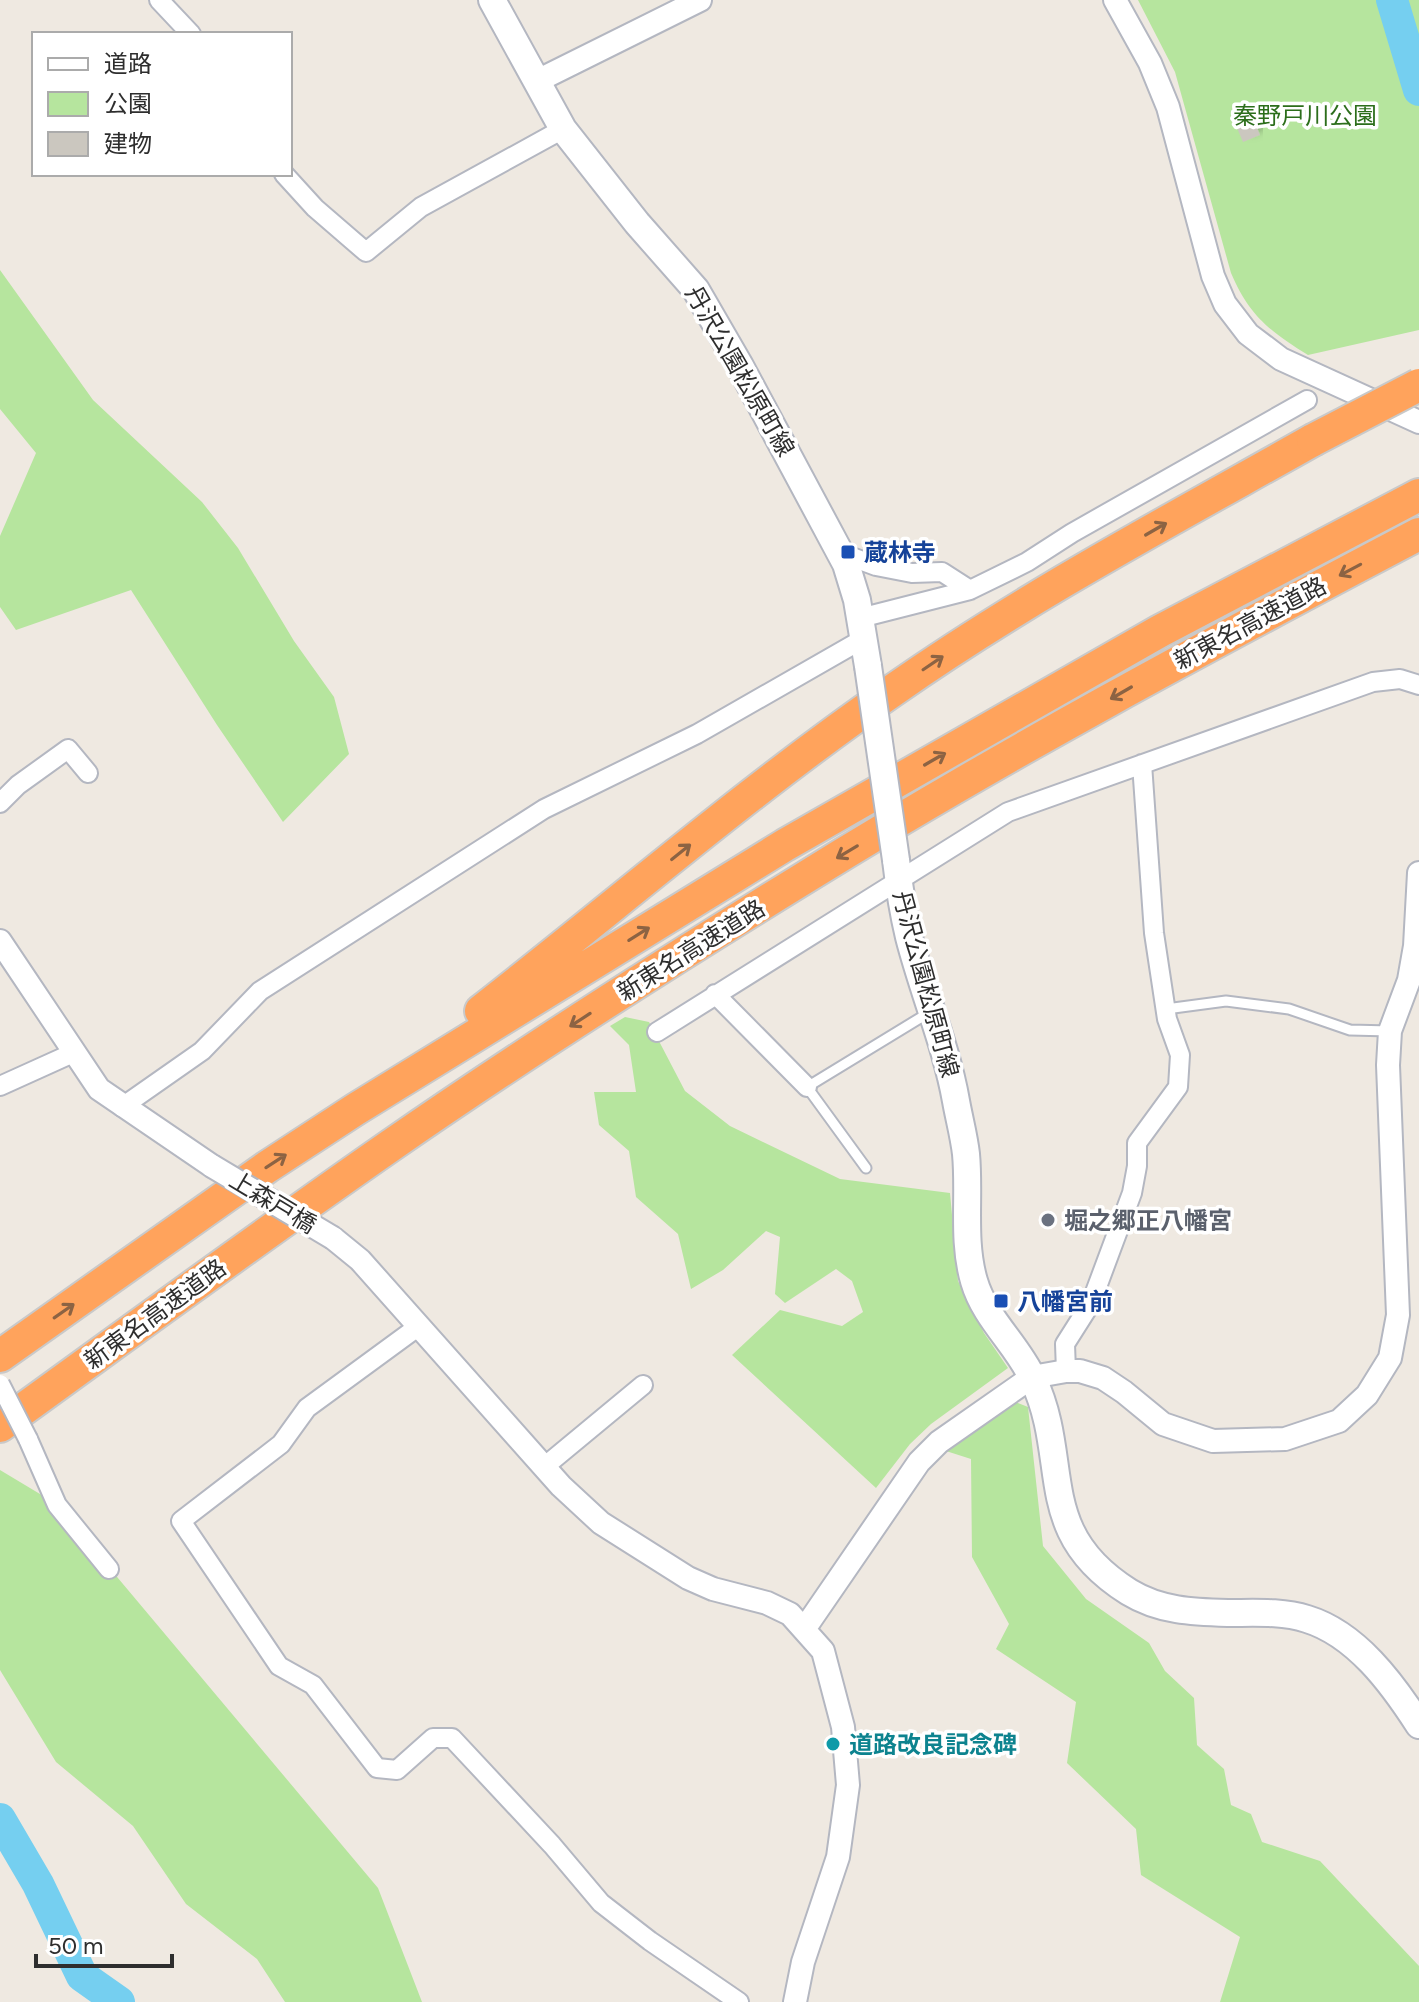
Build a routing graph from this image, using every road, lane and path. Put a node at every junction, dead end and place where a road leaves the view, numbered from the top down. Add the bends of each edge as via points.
1 (159, 0) edge
2 (492, 0) edge
3 (700, 0) edge
4 (1115, 0) edge
5 (189, 32) edge
6 (537, 81) junction
7 (563, 129) junction
8 (286, 176) edge
9 (1419, 385) edge
10 (1307, 400) dead end
11 (1419, 422) edge
12 (1418, 495) edge
13 (1419, 534) edge
14 (841, 553) junction
15 (970, 590) junction
16 (862, 629) junction
17 (1419, 685) edge
18 (1142, 764) junction
19 (88, 773) dead end
20 (0, 803) edge
21 (897, 871) junction
22 (1419, 873) edge
23 (0, 941) edge
24 (715, 994) junction
25 (1166, 1009) junction
26 (931, 1011) junction
27 (1390, 1031) junction
28 (657, 1032) dead end
29 (73, 1053) junction
30 (0, 1086) edge
31 (807, 1087) junction
32 (122, 1107) junction
33 (356, 1109) junction
34 (866, 1168) dead end
35 (419, 1326) junction
36 (0, 1356) edge
37 (1066, 1371) junction
38 (1025, 1381) junction
39 (0, 1384) edge
40 (643, 1385) dead end
41 (14, 1432) edge
42 (544, 1467) junction
43 (109, 1569) dead end
44 (805, 1628) junction
45 (1419, 1725) edge
46 (739, 2002) edge
47 (795, 2002) edge

1 - 5 street
2 - 6 main road, 丹沢公園松原町線
3 - 6 street
4 - 11 street via 1168,107 1225,304 1248,334 1281,359
6 - 7 main road, 丹沢公園松原町線
7 - 8 street via 421,207 366,252
7 - 14 main road, 丹沢公園松原町線 via 696,290
33 -> 9 highway, bridge via 788,766 892,691 994,622
10 - 15 street
33 -> 12 highway, 新東名高速道路 via 785,845 1160,631
13 -> 41 highway, 新東名高速道路 via 1181,659 957,786 581,1020 392,1144
14 - 15 street via 900,571 942,572
14 - 16 main road, 丹沢公園松原町線
15 - 16 street
16 - 21 main road, 丹沢公園松原町線, bridge
16 - 32 street via 697,734 531,817 260,991 202,1051
17 - 18 street via 1400,679 1373,682
18 - 21 street via 1008,812
18 - 25 street via 1154,933
19 - 20 street via 68,749
21 - 24 street
21 - 26 main road, 丹沢公園松原町線
22 - 27 street via 1409,980
23 - 29 street, 上森戸橋
24 - 28 street
24 - 31 street
25 - 27 lane via 1226,1001 1289,1009 1350,1030
25 - 37 street via 1180,1055 1178,1087 1137,1143 1132,1193 1091,1303 1065,1344
26 - 31 lane
26 - 38 main road, 丹沢公園松原町線 via 966,1155 969,1262 987,1312
27 - 37 street via 1398,1315 1390,1358 1367,1395 1339,1421 1285,1439 1213,1441 1163,1424 1103,1378
29 - 30 street
29 - 32 street, 上森戸橋 via 99,1089
31 - 34 lane
32 - 35 street, 上森戸橋, bridge via 333,1238
36 -> 33 highway, 新東名高速道路
35 - 42 street, 上森戸橋
35 - 46 street via 307,1408 281,1444 181,1521 279,1666 313,1685 377,1768 397,1770 433,1738 452,1738 601,1903
37 - 38 street
38 - 44 street via 919,1462
38 - 45 main road, 丹沢公園松原町線 via 1046,1412 1064,1517 1094,1563 1126,1590 1160,1606 1186,1612 1273,1613 1329,1628 1397,1691
39 - 41 street, bridge
40 - 42 street
41 - 43 street via 57,1505
42 - 44 street, 上森戸橋 via 601,1523 688,1578 767,1603
44 - 47 street via 823,1651 834,1687 848,1785 838,1857

